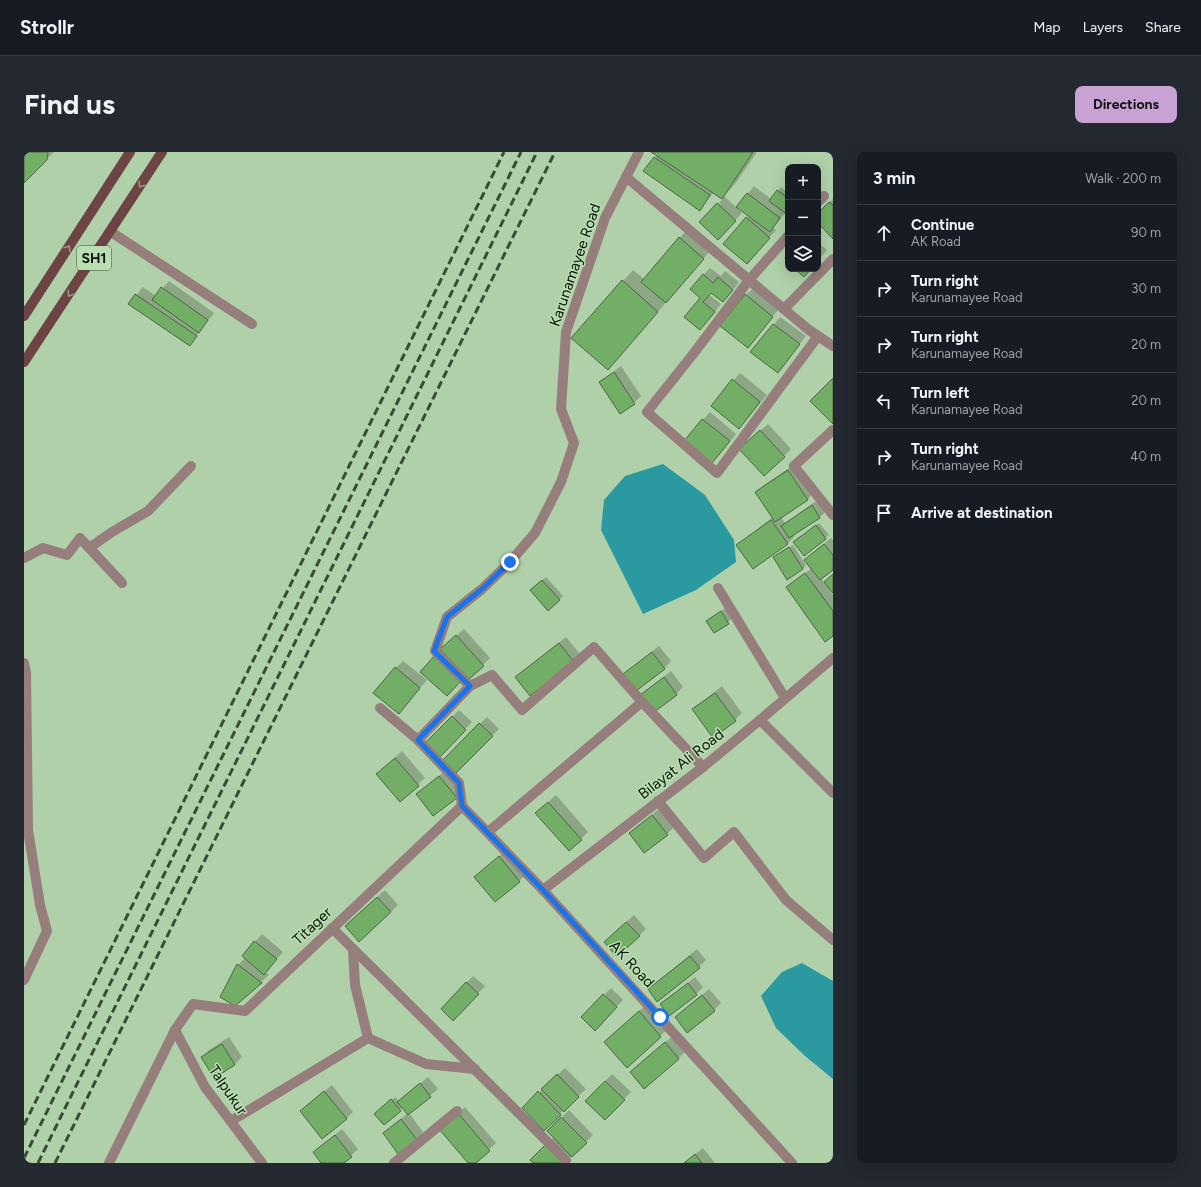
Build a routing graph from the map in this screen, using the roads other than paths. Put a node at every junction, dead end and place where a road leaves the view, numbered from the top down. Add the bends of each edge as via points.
1 (130, 152) edge
2 (162, 152) edge
3 (639, 152) edge
4 (626, 177) junction
5 (111, 232) junction
6 (785, 239) edge
7 (833, 258) edge
8 (749, 280) junction
9 (784, 309) junction
10 (24, 316) edge
11 (252, 324) dead end
12 (818, 336) junction
13 (833, 346) edge
14 (24, 362) edge
15 (833, 430) edge
16 (191, 466) dead end
17 (833, 515) edge
18 (89, 548) junction
19 (24, 558) edge
20 (122, 583) dead end
21 (718, 588) dead end
22 (833, 658) edge
23 (24, 663) edge
24 (470, 686) junction
25 (785, 698) junction
26 (642, 702) junction
27 (380, 708) dead end
28 (760, 720) junction
29 (418, 740) junction
30 (703, 766) junction
31 (833, 793) edge
32 (658, 801) junction
33 (462, 806) junction
34 (488, 832) junction
35 (543, 890) junction
36 (332, 928) junction
37 (833, 940) edge
38 (353, 949) junction
39 (24, 980) edge
40 (175, 1030) junction
41 (368, 1038) junction
42 (474, 1070) junction
43 (457, 1111) dead end
44 (231, 1121) junction
45 (566, 1160) dead end
46 (109, 1163) edge
47 (262, 1163) edge
48 (394, 1163) edge
49 (792, 1163) edge

10 -> 1 main road, SH1
2 -> 5 main road, SH1
3 - 4 street, Karunamayee Road
4 - 8 street
4 - 24 street, Karunamayee Road via 605,218 566,332 560,408 574,443 561,482 535,533 499,573 447,617 434,651
5 - 11 street
5 -> 14 main road, SH1
6 - 8 street
7 - 9 street
8 - 9 street
8 - 12 street via 647,412 717,473
9 - 12 street
12 - 13 street
15 - 17 street via 794,466
16 - 18 street via 148,511
18 - 19 street via 80,538 67,555 43,548
18 - 20 street
21 - 25 street
22 - 25 street, Bilayat Ali Road
23 - 39 street via 28,830 40,905 48,931
24 - 26 street via 492,675 522,710 594,647
24 - 29 street
25 - 28 street, Bilayat Ali Road
26 - 30 street
26 - 34 street
27 - 29 street
28 - 30 street, Bilayat Ali Road
28 - 31 street
29 - 33 street via 459,783
30 - 32 street, Bilayat Ali Road
32 - 35 street, Bilayat Ali Road
32 - 37 street via 704,858 734,832 786,900
33 - 34 street, AK Road
33 - 36 street, Titager
34 - 35 street, AK Road
35 - 49 street, AK Road
36 - 38 street
36 - 40 street, Titager via 245,1010 193,1004
38 - 41 street via 355,985
38 - 42 street
40 - 44 street, Talpukur via 205,1087
40 - 46 street
41 - 42 street via 426,1064
41 - 44 street
42 - 45 street
43 - 48 street
44 - 47 street, Talpukur

